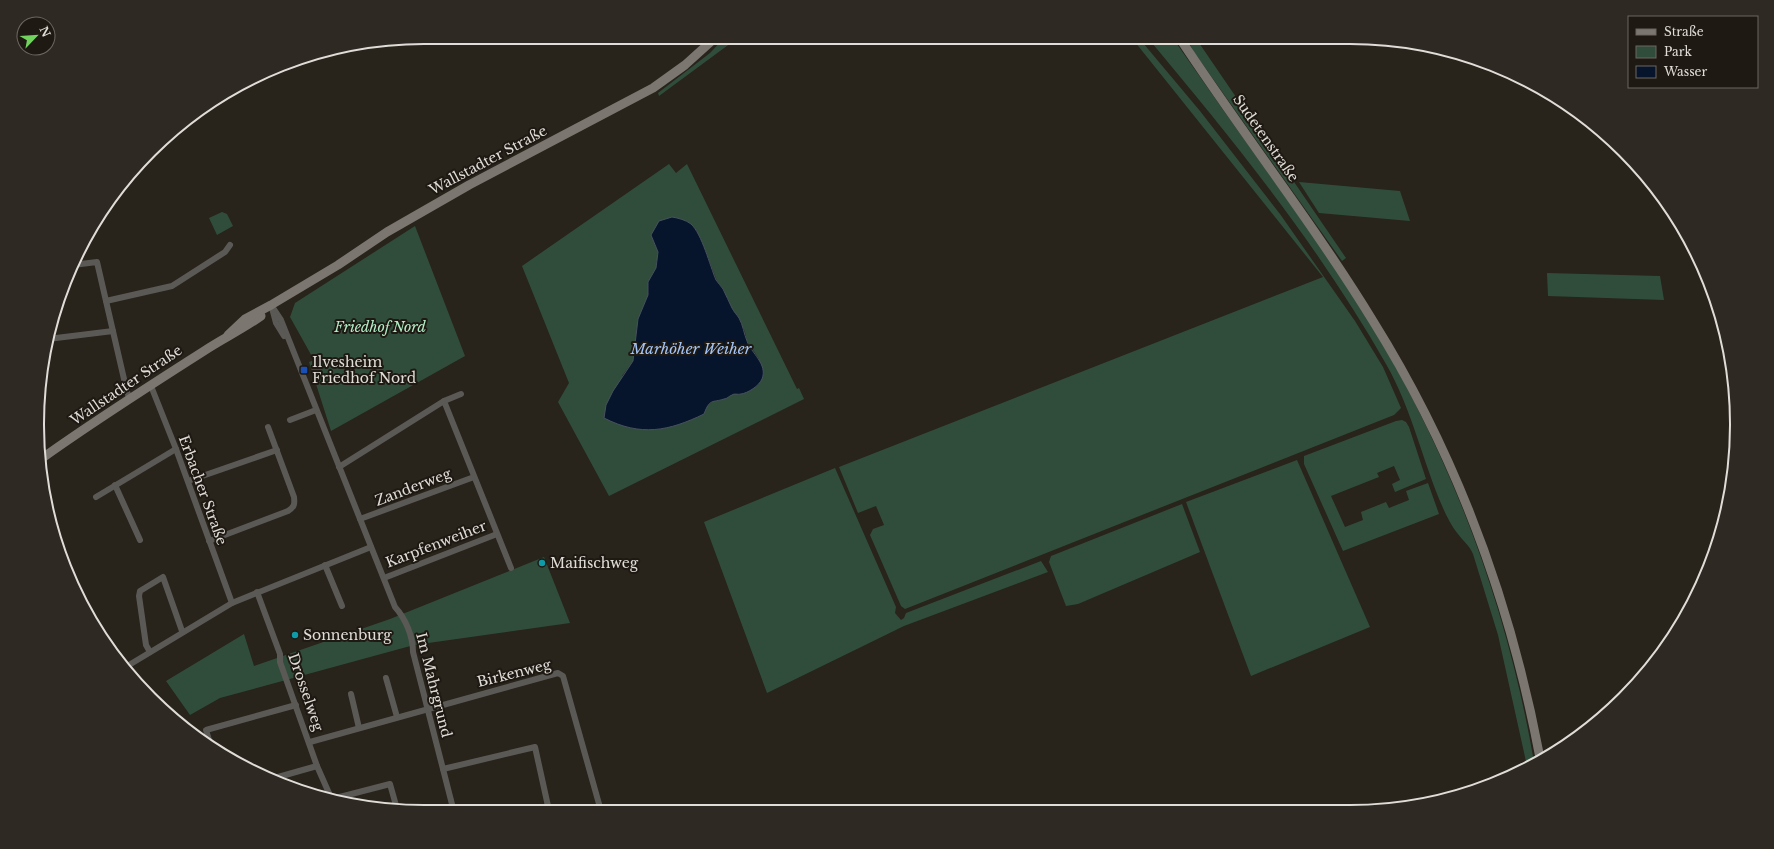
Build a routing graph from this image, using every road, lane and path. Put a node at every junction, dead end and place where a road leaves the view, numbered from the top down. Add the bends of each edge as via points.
1 (708, 44) edge
2 (1184, 44) edge
3 (230, 246) dead end
4 (79, 264) edge
5 (106, 301) junction
6 (271, 305) junction
7 (113, 331) junction
8 (54, 338) edge
9 (151, 386) junction
10 (461, 394) dead end
11 (130, 400) junction
12 (444, 401) junction
13 (316, 410) junction
14 (290, 420) dead end
15 (268, 426) dead end
16 (176, 449) junction
17 (277, 450) junction
18 (46, 456) edge
19 (339, 467) junction
20 (474, 477) junction
21 (188, 481) junction
22 (115, 485) junction
23 (96, 497) dead end
24 (360, 519) junction
25 (497, 534) junction
26 (140, 540) dead end
27 (209, 541) junction
28 (371, 547) junction
29 (325, 565) junction
30 (511, 568) dead end
31 (384, 578) junction
32 (257, 592) junction
33 (232, 603) junction
34 (342, 606) dead end
35 (182, 632) junction
36 (150, 652) junction
37 (130, 664) edge
38 (386, 678) dead end
39 (351, 694) dead end
40 (296, 705) junction
41 (427, 708) junction
42 (397, 717) junction
43 (359, 728) junction
44 (208, 737) edge
45 (310, 742) junction
46 (1540, 754) edge
47 (317, 766) junction
48 (443, 769) junction
49 (280, 776) edge
50 (329, 793) edge
51 (344, 797) edge
52 (395, 804) edge
53 (452, 805) edge
54 (548, 805) edge
55 (599, 805) edge

1 - 6 main road, Wallstadter Straße via 653,88 378,237 338,266
2 - 46 main road, Sudetenstraße via 1330,254 1415,393 1447,459 1474,524 1504,610
3 - 5 street via 172,286
4 - 5 street via 97,262
5 - 7 street
6 - 9 main road, Wallstadter Straße via 248,325 228,335
6 - 13 street, Im Mahrgrund via 276,323 288,342
7 - 8 street
7 - 11 street
9 - 11 main road, Wallstadter Straße
9 - 16 street, Erbacher Straße
10 - 12 street
11 - 18 main road, Wallstadter Straße
12 - 19 street
12 - 20 street
13 - 14 street
13 - 19 street, Im Mahrgrund
15 - 17 street
16 - 21 street, Erbacher Straße
16 - 22 street
17 - 21 street
17 - 27 street via 294,497 293,508
19 - 24 street, Im Mahrgrund
20 - 24 street, Zanderweg
20 - 25 street
21 - 27 street, Erbacher Straße
22 - 23 street
22 - 26 street
24 - 28 street, Im Mahrgrund
25 - 30 street
25 - 31 street, Karpfenweiher
27 - 33 street, Erbacher Straße
28 - 29 street
28 - 31 street, Im Mahrgrund
29 - 32 street
29 - 34 street
31 - 41 street, Im Mahrgrund via 413,642 413,652
32 - 33 street
32 - 40 street, Drosselweg
33 - 35 street
35 - 36 street
35 - 36 street via 163,577 140,592 139,596 146,645
36 - 37 street
38 - 42 street
39 - 43 street
40 - 44 street via 206,730
40 - 45 street, Drosselweg
41 - 42 street, Birkenweg
41 - 48 street, Im Mahrgrund
41 - 55 street, Birkenweg via 558,673 563,676
42 - 43 street, Birkenweg
43 - 45 street, Birkenweg
45 - 47 street, Drosselweg
47 - 49 street
47 - 50 street, Drosselweg
48 - 53 street, Im Mahrgrund
48 - 54 street via 535,747
51 - 52 street via 390,784

